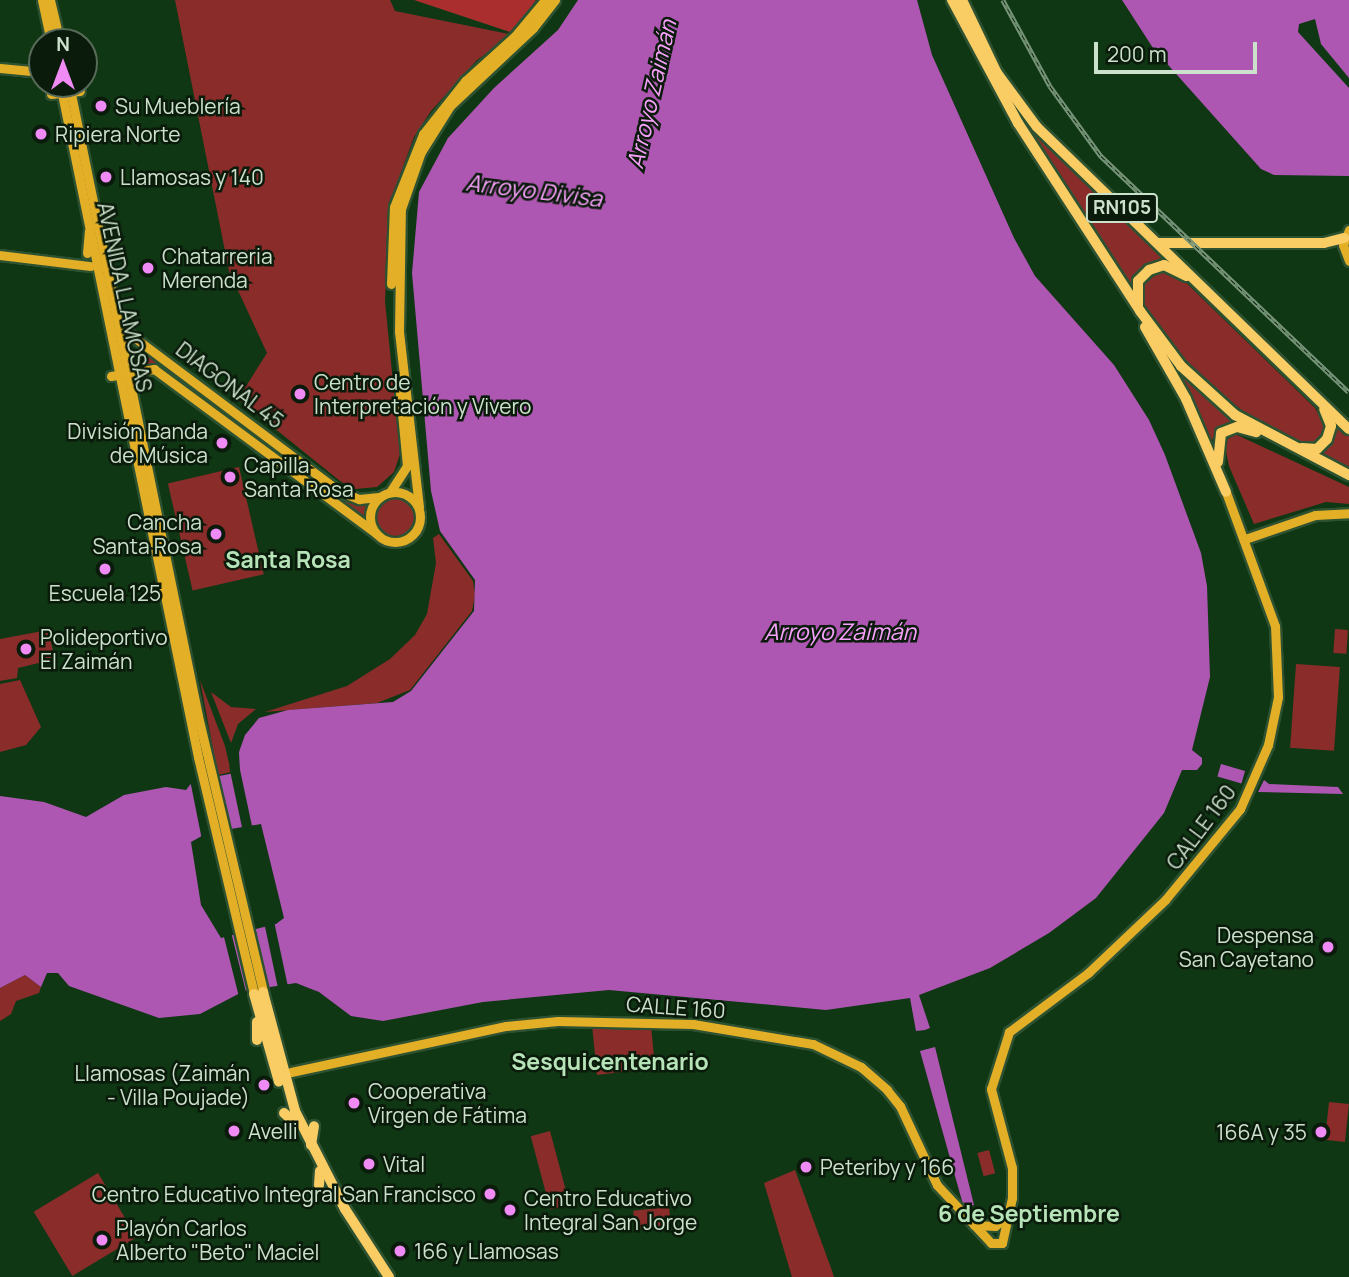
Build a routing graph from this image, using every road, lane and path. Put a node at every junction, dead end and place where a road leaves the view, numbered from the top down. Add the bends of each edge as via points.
1 (42, 0) edge
2 (50, 0) edge
3 (545, 0) edge
4 (555, 0) edge
5 (952, 0) edge
6 (962, 0) edge
7 (48, 28) edge
8 (57, 28) edge
9 (0, 68) edge
10 (28, 71) edge
11 (69, 98) edge
12 (70, 98) edge
13 (90, 222) junction
14 (1347, 234) edge
15 (1159, 243) junction
16 (87, 253) dead end
17 (0, 255) edge
18 (1175, 259) junction
19 (1349, 261) edge
20 (1109, 264) junction
21 (90, 266) dead end
22 (1179, 271) junction
23 (1198, 283) junction
24 (1140, 311) junction
25 (1147, 332) junction
26 (131, 335) dead end
27 (125, 373) junction
28 (1312, 393) junction
29 (1327, 413) junction
30 (1349, 429) edge
31 (1285, 444) junction
32 (1349, 475) edge
33 (390, 492) junction
34 (1226, 492) junction
35 (379, 497) junction
36 (419, 507) junction
37 (1349, 513) edge
38 (376, 533) junction
39 (1245, 539) junction
40 (173, 600) junction
41 (208, 774) junction
42 (259, 993) junction
43 (257, 1009) junction
44 (269, 1016) junction
45 (283, 1035) dead end
46 (257, 1040) dead end
47 (292, 1072) dead end
48 (284, 1113) dead end
49 (294, 1122) junction
50 (314, 1126) dead end
51 (311, 1145) junction
52 (320, 1171) junction
53 (319, 1185) dead end
54 (1010, 1213) junction
55 (972, 1224) junction
56 (382, 1277) edge
57 (389, 1277) edge

1 - 7 main road
2 - 8 main road
3 - 33 main road via 436,114 414,152 397,197 391,232 391,296 407,466
4 - 36 main road via 533,28 450,106 421,152 401,209 399,331
5 - 20 highway, RN105 via 1007,104
6 - 15 highway, RN105 via 998,73 1037,127
9 - 10 main road
11 - 13 main road, AVENIDA LLAMOSAS
12 - 27 main road, AVENIDA LLAMOSAS
13 - 16 main road
13 - 27 main road, AVENIDA LLAMOSAS
14 - 15 highway via 1324,243
14 - 19 main road
15 - 18 highway, RN105
17 - 21 main road
18 - 22 highway
18 - 23 highway, RN105
20 - 24 highway, RN105
20 - 25 highway
22 - 23 highway
22 - 24 highway via 1156,266 1143,275 1136,291
22 - 29 highway
23 - 28 highway, RN105
24 - 25 highway
24 - 31 highway, RN105 via 1181,366 1215,399
25 - 34 highway via 1186,399
26 - 35 main road, DIAGONAL 45 via 339,491 359,499
27 - 38 main road, DIAGONAL 45 via 155,369
27 - 40 main road, AVENIDA LLAMOSAS
28 - 29 highway
28 - 30 highway, RN105
29 - 31 highway via 1331,426 1323,444 1312,450
31 - 32 highway, RN105
31 - 34 highway via 1237,427 1221,433 1216,452
33 - 35 main road
33 - 36 main road via 407,494
34 - 39 main road, CALLE 160
35 - 38 main road via 370,518
36 - 38 main road via 420,524 408,539 389,541
37 - 39 main road via 1315,515
39 - 54 main road, CALLE 160 via 1266,593 1278,645 1278,697 1268,745 1251,791 1217,839 1141,925 1009,1032 991,1094 1010,1153
40 - 41 main road, AVENIDA LLAMOSAS
40 - 41 main road, AVENIDA LLAMOSAS
41 - 42 main road, AVENIDA LLAMOSAS
42 - 43 highway
42 - 44 highway
43 - 46 highway
43 - 49 highway
44 - 45 highway
44 - 51 highway via 291,1097
47 - 55 main road, CALLE 160 via 506,1026 546,1022 693,1024 787,1038 833,1051 887,1090 900,1106 937,1185
48 - 49 highway
49 - 52 highway
50 - 51 highway
51 - 57 highway
52 - 53 highway
52 - 56 highway
54 - 55 main road via 995,1226
54 - 55 main road, CALLE 160 via 1005,1240 999,1245

